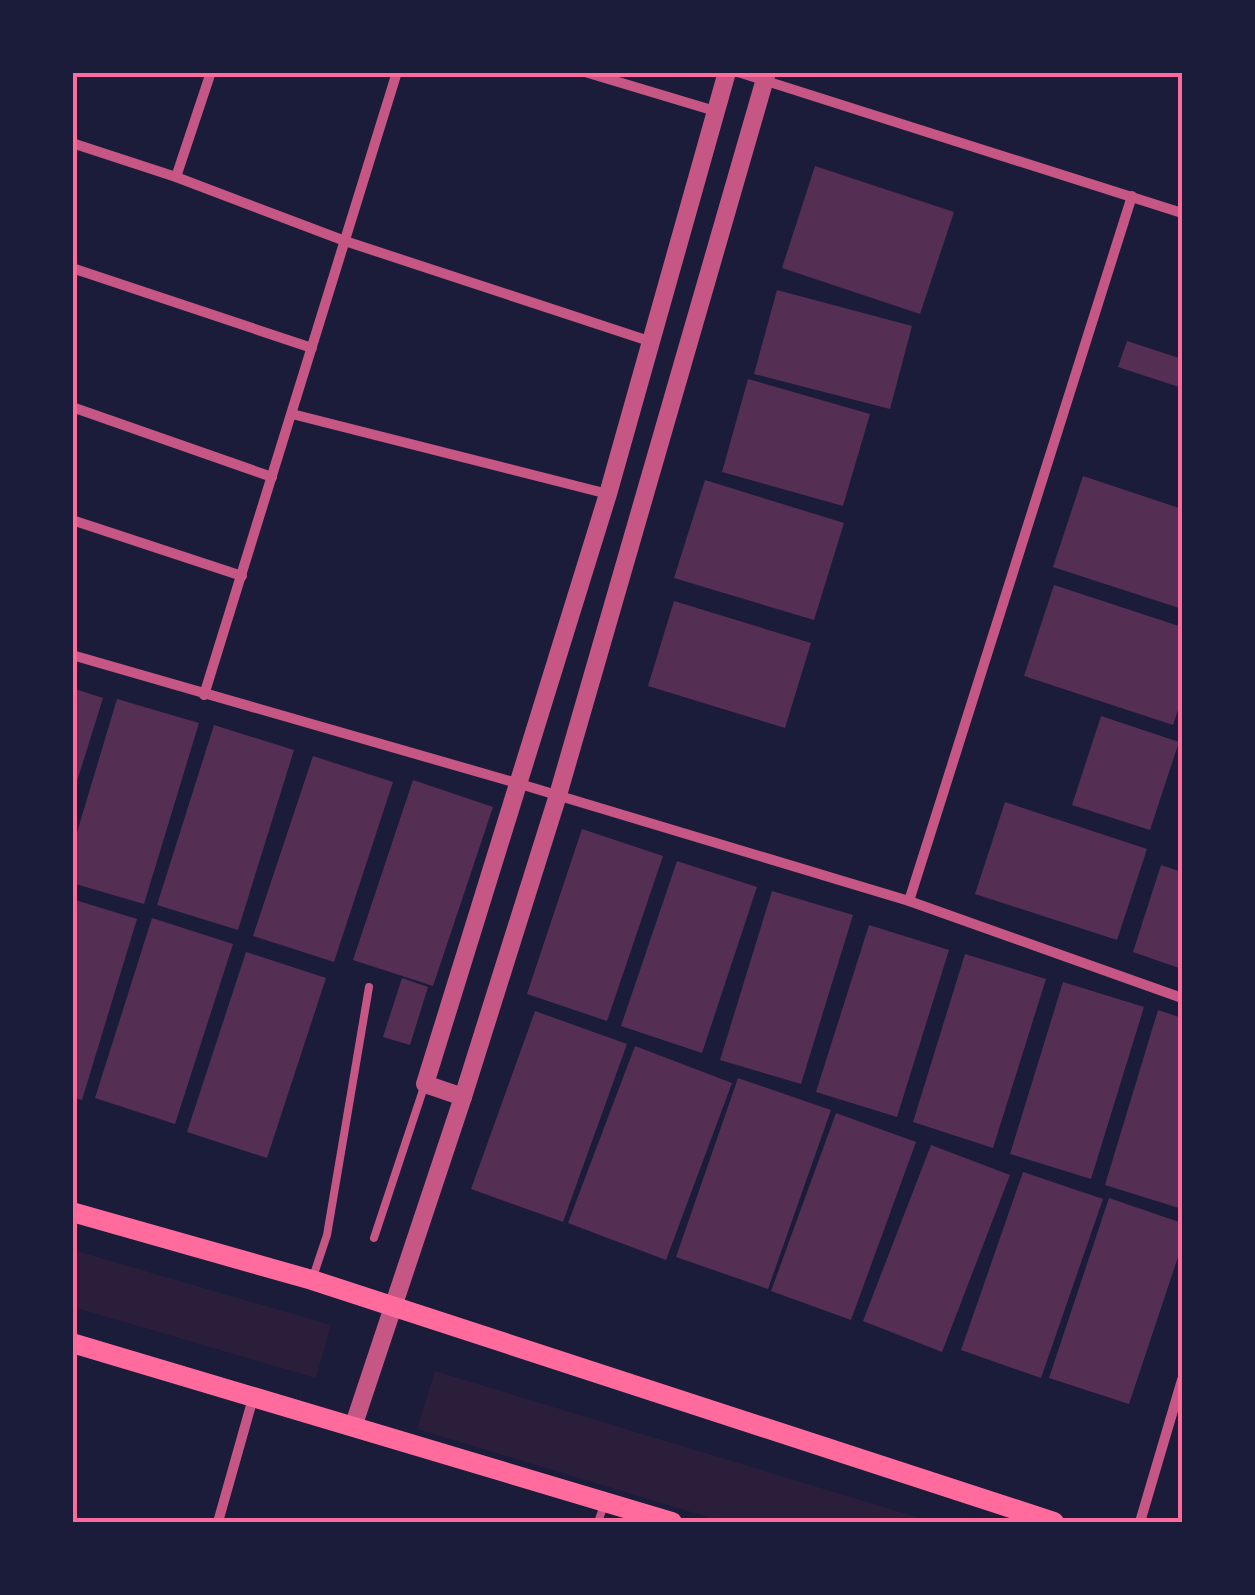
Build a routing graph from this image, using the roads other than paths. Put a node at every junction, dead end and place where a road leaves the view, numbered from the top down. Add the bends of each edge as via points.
1 (211, 72) edge
2 (398, 72) edge
3 (584, 72) edge
4 (727, 72) edge
5 (738, 72) edge
6 (765, 76) edge
7 (715, 112) junction
8 (72, 143) edge
9 (176, 177) junction
10 (1132, 196) junction
11 (1182, 213) edge
12 (345, 241) junction
13 (72, 268) edge
14 (653, 343) junction
15 (312, 348) junction
16 (72, 408) edge
17 (292, 414) junction
18 (272, 477) junction
19 (608, 494) junction
20 (72, 520) edge
21 (242, 576) junction
22 (72, 656) edge
23 (204, 695) junction
24 (520, 784) junction
25 (558, 795) junction
26 (909, 900) junction
27 (368, 988) dead end
28 (1182, 998) edge
29 (424, 1084) junction
30 (464, 1097) junction
31 (72, 1212) edge
32 (374, 1238) dead end
33 (312, 1280) junction
34 (394, 1306) junction
35 (72, 1343) edge
36 (1182, 1380) edge
37 (253, 1398) junction
38 (353, 1427) junction
39 (606, 1501) junction
40 (218, 1522) edge
41 (598, 1522) edge
42 (672, 1522) edge
43 (1054, 1522) edge
44 (1140, 1522) edge

1 - 9 street
2 - 12 street
3 - 7 street
4 - 7 street
5 - 6 street
6 - 10 street
6 - 25 street
7 - 14 street
8 - 9 street
9 - 12 street
10 - 11 street
10 - 26 street
12 - 14 street
12 - 15 street
13 - 15 street
14 - 19 street
15 - 17 street
16 - 18 street
17 - 18 street
17 - 19 street
18 - 21 street
19 - 24 street
20 - 21 street
21 - 23 street
22 - 23 street
23 - 24 street
24 - 25 street
24 - 29 street
25 - 26 street
25 - 30 street
26 - 28 street
27 - 33 lane via 327,1235
29 - 30 street
29 - 32 lane
30 - 34 street
31 - 33 main road
33 - 34 main road
34 - 38 street
34 - 43 main road
35 - 37 main road
36 - 44 street
37 - 38 main road
37 - 40 street
38 - 39 main road
39 - 41 lane
39 - 42 main road

